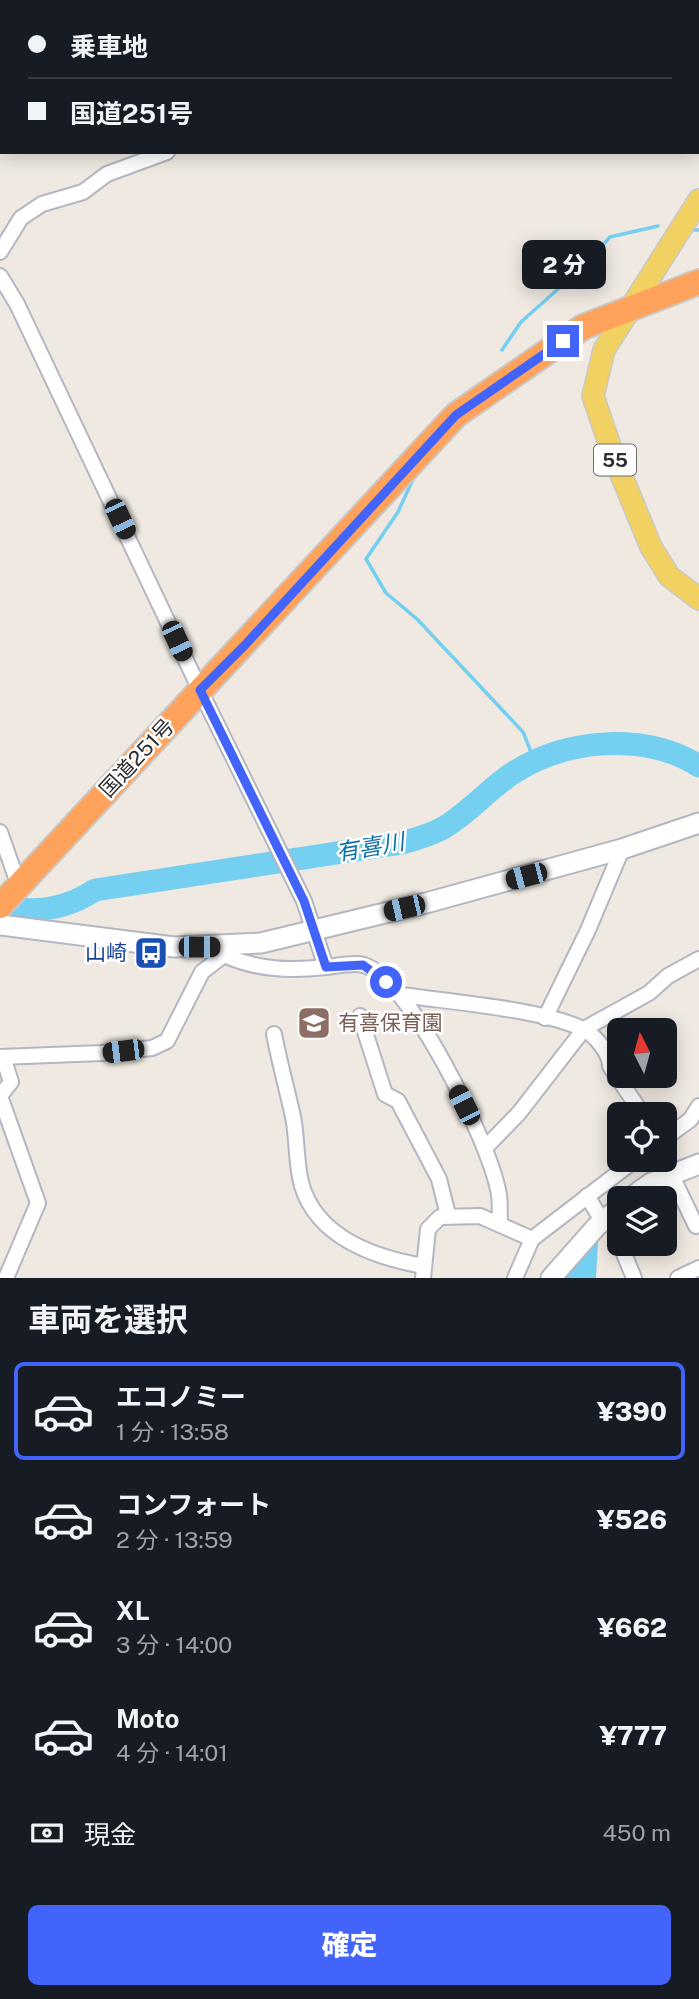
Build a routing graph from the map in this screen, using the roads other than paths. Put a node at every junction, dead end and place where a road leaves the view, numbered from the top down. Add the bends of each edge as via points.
1 (161, 154) edge
2 (699, 200) edge
3 (0, 252) edge
4 (0, 276) edge
5 (699, 282) edge
6 (630, 307) junction
7 (699, 599) edge
8 (200, 690) junction
9 (699, 823) edge
10 (0, 832) edge
11 (622, 849) junction
12 (19, 886) junction
13 (0, 906) edge
14 (0, 925) edge
15 (315, 929) junction
16 (224, 951) junction
17 (699, 959) edge
18 (326, 967) junction
19 (402, 995) junction
20 (360, 1016) dead end
21 (545, 1018) junction
22 (584, 1029) junction
23 (274, 1034) dead end
24 (2, 1057) edge
25 (634, 1102) edge
26 (699, 1105) edge
27 (694, 1125) edge
28 (677, 1133) edge
29 (485, 1147) junction
30 (699, 1164) edge
31 (619, 1172) edge
32 (671, 1174) junction
33 (650, 1186) edge
34 (587, 1196) junction
35 (607, 1213) edge
36 (448, 1215) junction
37 (607, 1218) edge
38 (500, 1222) junction
39 (698, 1228) edge
40 (532, 1239) junction
41 (625, 1256) edge
42 (699, 1268) edge
43 (424, 1272) edge
44 (6, 1278) edge
45 (515, 1278) edge
46 (551, 1278) edge
47 (634, 1278) edge
48 (678, 1278) edge

1 - 3 street via 107,174 83,192 41,204 22,218
2 - 6 main road, 55
4 - 8 street
5 - 6 highway, 国道251号
6 - 7 main road, 55 via 604,350 593,396 651,547 669,576
6 - 8 highway, 国道251号 via 583,327 456,415
8 - 12 highway, 国道251号
8 - 15 street
9 - 11 street
10 - 12 street
11 - 15 street
11 - 21 street
12 - 13 highway, 国道251号
14 - 16 street
15 - 16 street
15 - 18 street
16 - 18 street via 260,967 297,971
16 - 24 street via 202,972 167,1041 152,1048 102,1053
17 - 22 street
18 - 19 street via 363,965
19 - 21 street
19 - 29 street
20 - 36 street via 386,1094 398,1101 439,1180
21 - 22 street
22 - 25 street via 600,1044
22 - 29 street via 519,1113
23 - 43 street via 292,1111 302,1185 313,1212 362,1249
24 - 44 street via 11,1082 0,1096 38,1203
26 - 27 street
27 - 28 street
29 - 38 street via 498,1190
30 - 32 street
31 - 34 street
32 - 33 street
32 - 39 street
34 - 35 street
34 - 40 street
36 - 38 street
36 - 43 street via 428,1229
37 - 46 street
38 - 40 street
40 - 45 street
41 - 47 street
42 - 48 street

